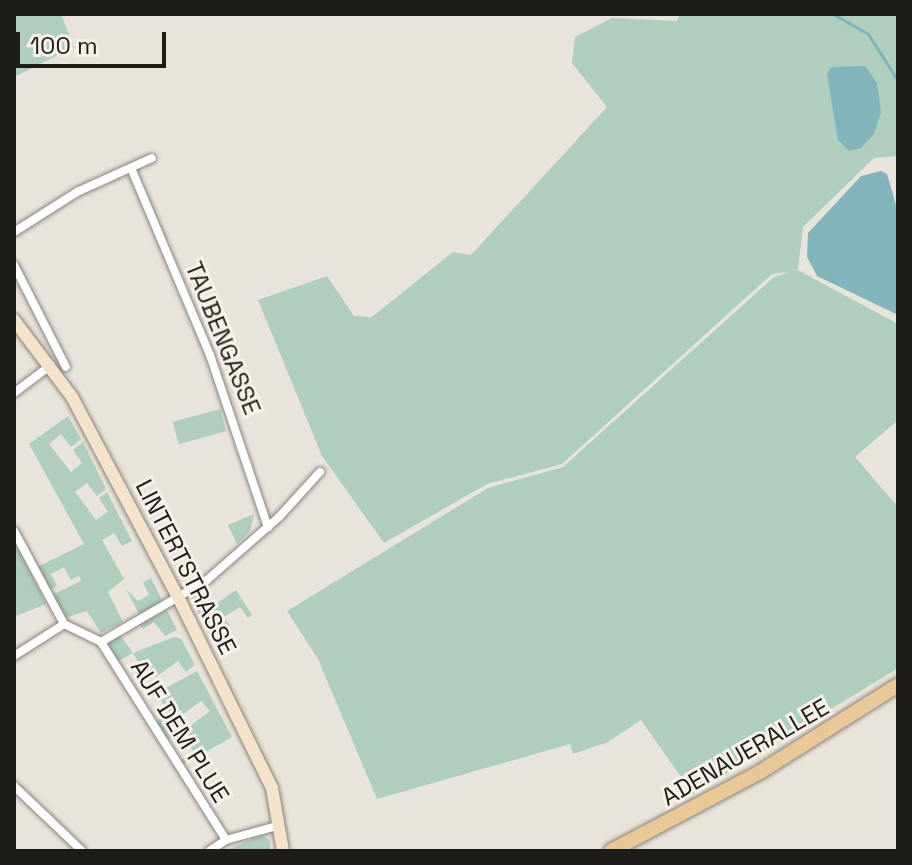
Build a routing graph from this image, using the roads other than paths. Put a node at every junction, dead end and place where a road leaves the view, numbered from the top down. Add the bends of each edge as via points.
1 (152, 158) dead end
2 (131, 168) junction
3 (14, 232) edge
4 (14, 265) edge
5 (14, 320) edge
6 (51, 365) junction
7 (66, 367) dead end
8 (14, 393) edge
9 (320, 472) dead end
10 (268, 527) junction
11 (14, 531) edge
12 (179, 599) junction
13 (64, 624) junction
14 (101, 642) junction
15 (14, 656) edge
16 (898, 685) edge
17 (14, 786) edge
18 (280, 825) junction
19 (226, 840) junction
20 (82, 851) edge
21 (209, 851) edge
22 (283, 851) edge
23 (611, 851) edge

1 - 2 street
2 - 3 street via 77,192
2 - 10 street, TAUBENGASSE via 210,355
4 - 7 street
5 - 6 main road, LINTERTSTRASSE
6 - 8 street
6 - 12 main road, LINTERTSTRASSE
9 - 10 street
10 - 12 street
11 - 13 street
12 - 14 street
12 - 18 main road, LINTERTSTRASSE via 272,788
13 - 14 street
13 - 15 street
14 - 19 street, AUF DEM PLUE
16 - 23 main road, ADENAUERALLEE via 760,772
17 - 20 street
18 - 19 street
18 - 22 main road, LINTERTSTRASSE
19 - 21 street

